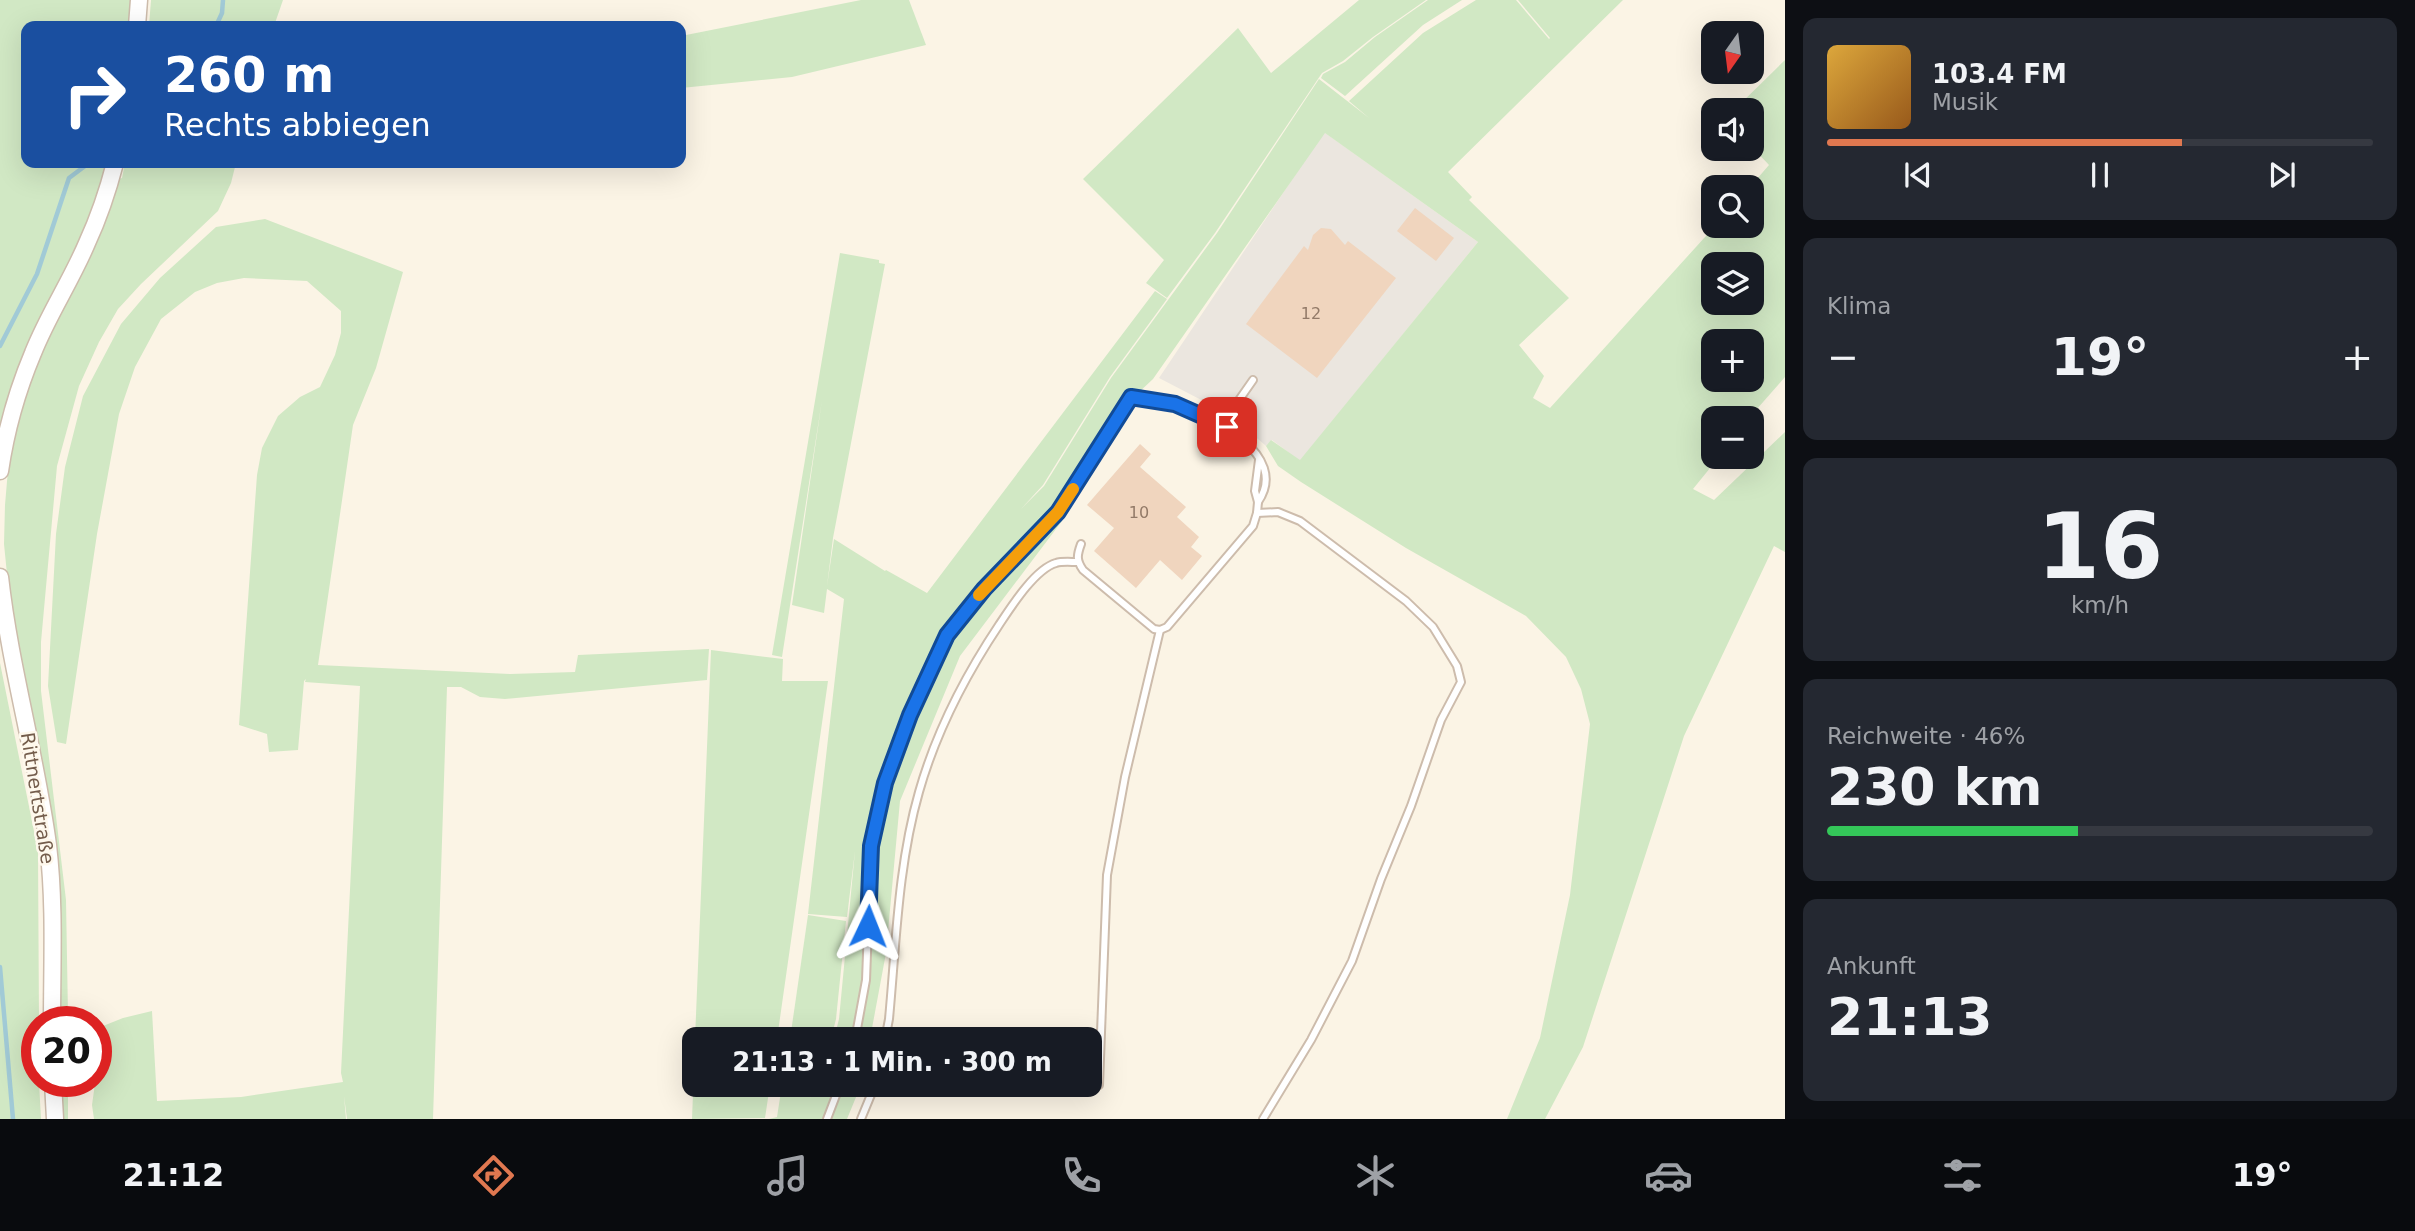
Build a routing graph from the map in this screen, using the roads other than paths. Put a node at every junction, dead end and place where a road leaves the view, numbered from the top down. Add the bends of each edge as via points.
1 (139, 0) edge
2 (137, 21) edge
3 (114, 168) edge
4 (1253, 380) dead end
5 (1227, 427) junction
6 (0, 471) edge
7 (1257, 513) junction
8 (1081, 544) dead end
9 (1077, 562) junction
10 (0, 577) edge
11 (1160, 630) junction
12 (5, 646) edge
13 (52, 1006) edge
14 (857, 1027) edge
15 (887, 1027) edge
16 (1101, 1027) edge
17 (53, 1097) edge
18 (835, 1097) edge
19 (870, 1097) edge
20 (54, 1119) edge
21 (827, 1119) edge
22 (861, 1119) edge
23 (1263, 1119) edge

1 - 2 street
3 - 6 street via 88,243 23,377
4 - 5 lane via 1232,410
5 - 7 lane via 1260,458 1266,480
5 - 14 lane via 1175,404 1131,397 1058,512 947,635 885,783 871,846 866,980
7 - 11 lane via 1253,526 1174,620
7 - 23 lane via 1278,512 1300,521 1406,601 1433,627 1457,666 1461,682 1441,720 1352,961
8 - 9 lane
9 - 11 lane via 1143,621
9 - 15 lane via 1055,563 1035,577 975,661 943,726 919,792 904,862
10 - 12 street, Rittnertstraße
11 - 16 lane via 1107,875
12 - 13 street, Rittnertstraße via 47,845
17 - 20 street
18 - 21 lane
19 - 22 lane

